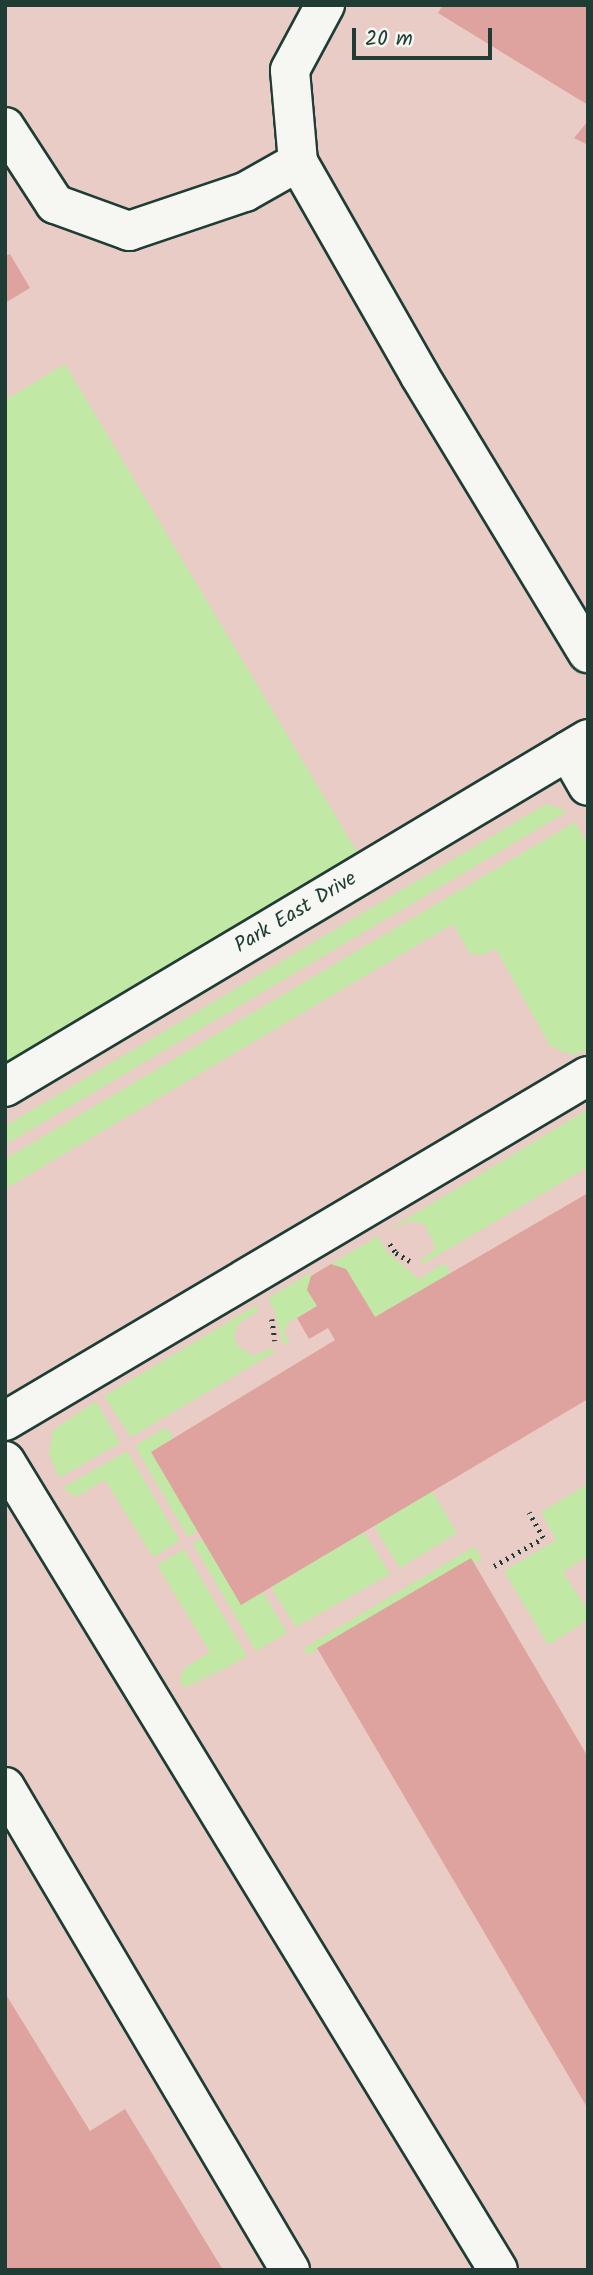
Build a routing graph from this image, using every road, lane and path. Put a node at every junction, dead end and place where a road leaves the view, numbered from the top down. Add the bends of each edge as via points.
1 (325, 5) edge
2 (5, 127) edge
3 (298, 162) junction
4 (588, 653) edge
5 (578, 745) edge
6 (588, 786) edge
7 (588, 1076) edge
8 (5, 1087) edge
9 (387, 1241) dead end
10 (410, 1261) dead end
11 (272, 1319) dead end
12 (275, 1341) dead end
13 (5, 1421) edge
14 (5, 1461) edge
15 (529, 1513) dead end
16 (494, 1566) dead end
17 (5, 1787) edge
18 (290, 2270) edge
19 (498, 2270) edge

1 - 3 street via 290,71
2 - 3 street via 55,204 129,231 245,192
3 - 4 street via 420,376
5 - 6 street
5 - 8 street, Park East Drive
7 - 13 street
9 - 10 path
11 - 12 path
14 - 19 street
15 - 16 path via 542,1538
17 - 18 street

